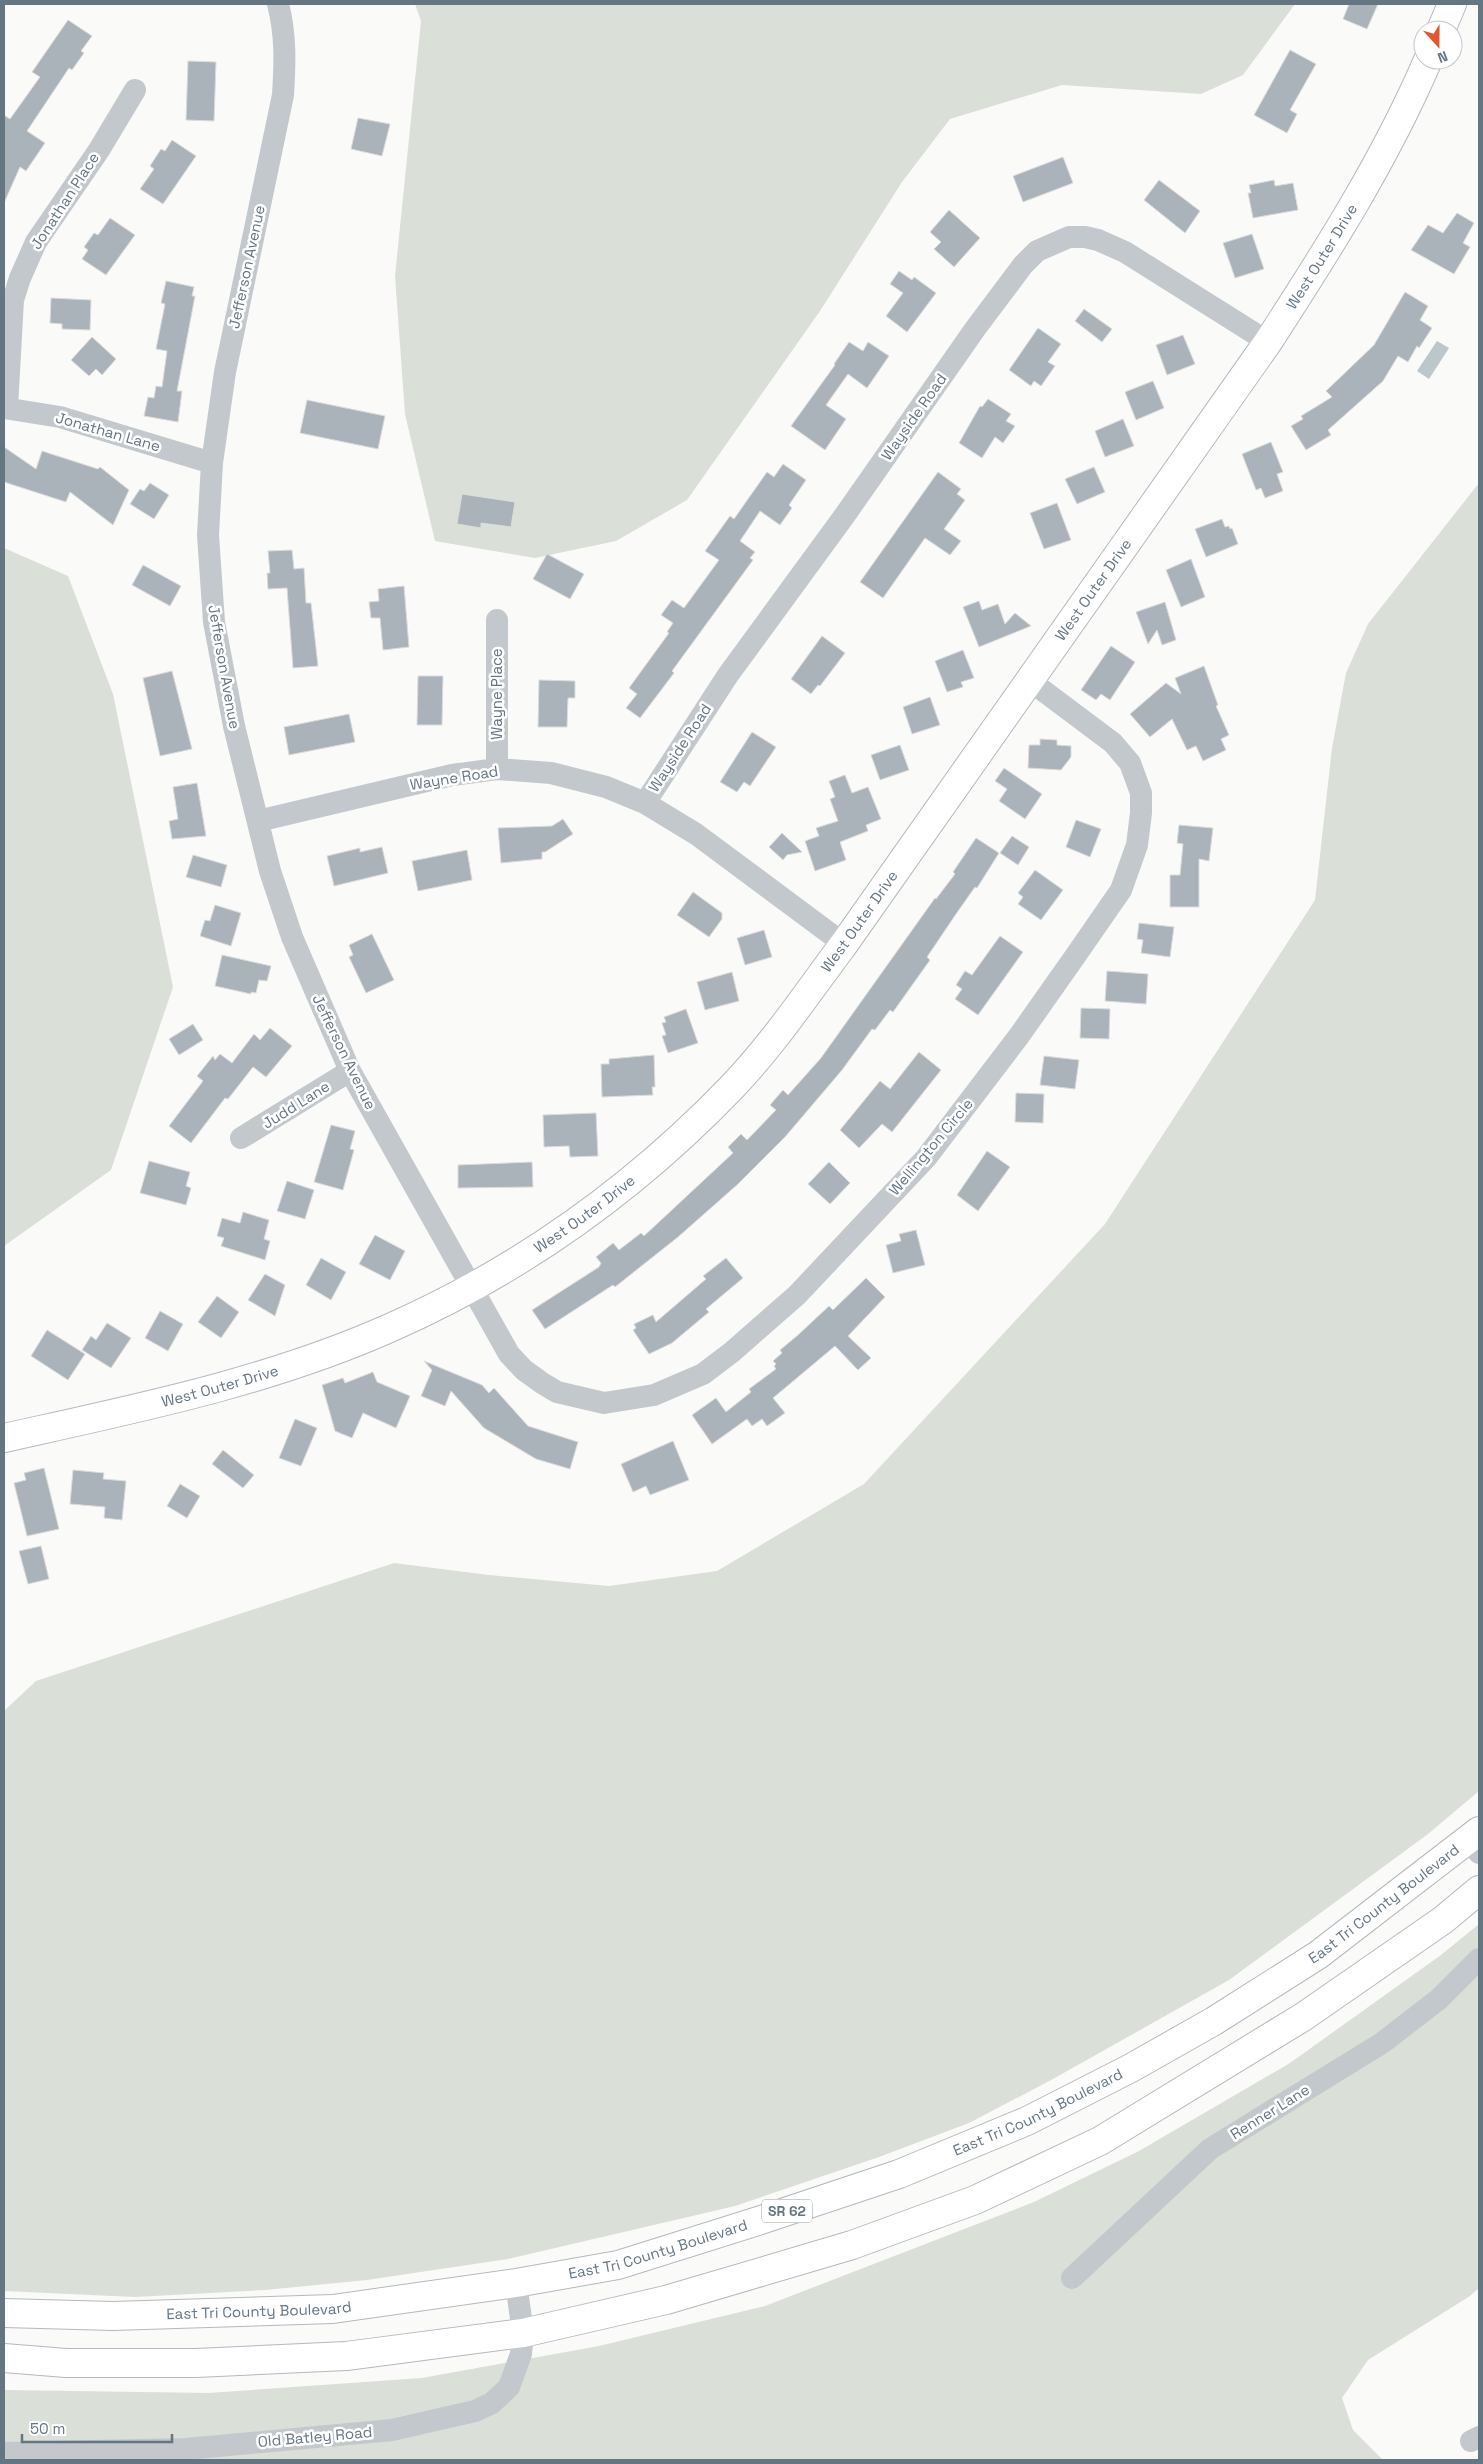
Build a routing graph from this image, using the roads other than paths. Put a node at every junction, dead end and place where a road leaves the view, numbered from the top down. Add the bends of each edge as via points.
1 (278, 4) edge
2 (1452, 4) edge
3 (1445, 20) edge
4 (1423, 70) edge
5 (135, 90) dead end
6 (1268, 342) junction
7 (5, 408) edge
8 (212, 463) junction
9 (497, 620) dead end
10 (1029, 680) junction
11 (497, 769) junction
12 (645, 802) junction
13 (258, 821) junction
14 (844, 944) junction
15 (350, 1071) junction
16 (241, 1138) dead end
17 (471, 1288) junction
18 (4, 1438) edge
19 (1476, 1841) edge
20 (1479, 1890) edge
21 (1479, 1960) edge
22 (1072, 2278) dead end
23 (516, 2283) junction
24 (4, 2312) edge
25 (522, 2333) junction
26 (4, 2358) edge
27 (4, 2453) edge

1 - 8 street, Jefferson Avenue via 286,58 283,95 225,372
2 - 3 main road
4 - 6 main road, West Outer Drive via 1368,181
5 - 7 street, Jonathan Place via 99,150 36,242 20,278 13,310
6 - 10 main road, West Outer Drive
6 - 12 street, Wayside Road via 1125,252 1098,240 1068,237 1037,251 976,329 728,675
7 - 8 street, Jonathan Lane via 60,417
8 - 13 street, Jefferson Avenue via 208,535 214,622 234,726
9 - 11 street, Wayne Place
10 - 14 main road, West Outer Drive
10 - 17 street, Wellington Circle via 1112,742 1130,763 1141,793 1137,846 1120,890 1076,955 1019,1036 905,1181 796,1295 732,1352 703,1374 654,1395 604,1403 557,1392 509,1354
11 - 12 street, Wayne Road via 550,773 606,787
11 - 13 street, Wayne Road via 400,786
12 - 14 street, Wayne Road via 696,834
13 - 15 street, Jefferson Avenue via 270,871 292,937
14 - 17 main road, West Outer Drive via 733,1086 678,1140 567,1230
15 - 16 street, Judd Lane
15 - 17 street, Jefferson Avenue
17 - 18 main road, West Outer Drive via 392,1327 322,1355 218,1387
19 - 23 main road, East Tri County Boulevard / SR 62 via 1326,1949 1214,2022 1027,2121 899,2174 761,2220 618,2265
20 - 25 main road via 1442,1920 1294,2022 1100,2141 976,2200 852,2245 676,2297
21 - 22 street, Renner Lane via 1439,1999 1382,2043 1210,2149
23 - 24 main road, East Tri County Boulevard / SR 62 via 333,2309 113,2316
23 - 25 street, Old Batley Road
25 - 26 main road via 346,2356 196,2363 66,2363
25 - 27 street, Old Batley Road via 521,2354 509,2387 492,2403 475,2411 392,2430 196,2448

